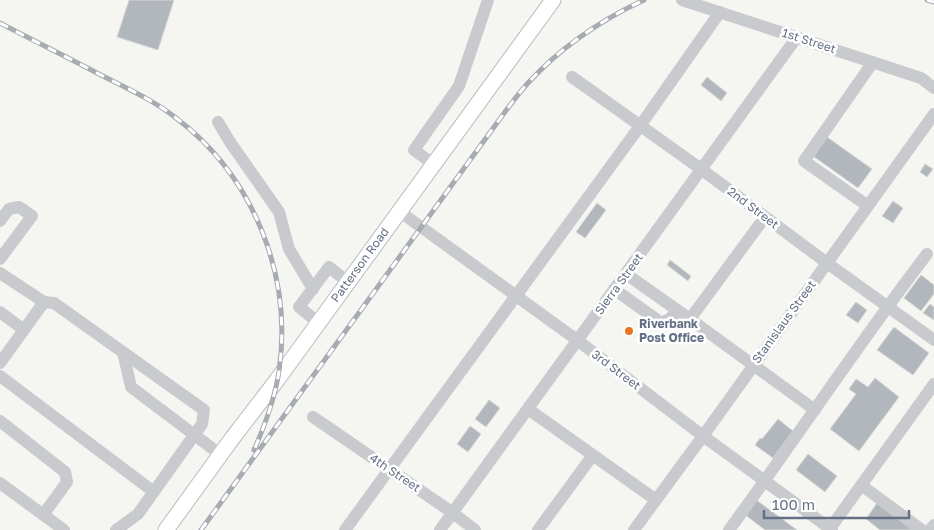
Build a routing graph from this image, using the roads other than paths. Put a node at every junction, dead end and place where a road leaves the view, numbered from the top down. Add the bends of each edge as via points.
1 (488, 0) edge
2 (553, 0) edge
3 (682, 0) edge
4 (720, 12) junction
5 (797, 37) junction
6 (873, 62) junction
7 (572, 77) dead end
8 (934, 88) edge
9 (934, 114) edge
10 (218, 122) dead end
11 (640, 126) junction
12 (434, 164) junction
13 (702, 169) junction
14 (868, 206) junction
15 (399, 211) junction
16 (765, 217) junction
17 (0, 221) edge
18 (932, 253) edge
19 (0, 259) edge
20 (827, 263) junction
21 (0, 273) edge
22 (626, 274) junction
23 (348, 282) junction
24 (313, 289) junction
25 (614, 289) junction
26 (516, 295) junction
27 (44, 302) junction
28 (887, 307) junction
29 (677, 311) junction
30 (2, 317) edge
31 (690, 319) junction
32 (319, 323) junction
33 (24, 330) junction
34 (578, 340) junction
35 (934, 340) edge
36 (123, 352) junction
37 (0, 363) edge
38 (754, 365) junction
39 (0, 376) edge
40 (934, 384) edge
41 (528, 409) junction
42 (815, 410) junction
43 (313, 417) dead end
44 (0, 422) edge
45 (195, 435) junction
46 (703, 436) junction
47 (221, 454) junction
48 (593, 455) junction
49 (389, 469) junction
50 (765, 481) junction
51 (0, 483) edge
52 (861, 485) junction
53 (154, 492) junction
54 (656, 500) junction
55 (453, 513) junction
56 (43, 515) junction
57 (934, 525) edge
58 (830, 529) edge
59 (64, 530) edge
60 (116, 530) edge
61 (166, 530) edge
62 (345, 530) edge
63 (440, 530) edge
64 (476, 530) edge
65 (538, 530) edge
66 (634, 530) edge
67 (729, 530) edge
68 (922, 530) edge
69 (930, 530) edge

1 - 12 street via 458,86 414,150
2 - 12 main road, Patterson Road
3 - 4 street, 1st Street
4 - 5 street, 1st Street
4 - 11 street
5 - 6 street, 1st Street
5 - 13 street, Sierra Street
6 - 8 street, 1st Street via 920,78
6 - 14 street via 804,161
7 - 11 street, 2nd Street
9 - 14 street, Stanislaus Street
10 - 24 street via 279,212 289,249
11 - 13 street, 2nd Street
11 - 26 street
12 - 15 main road, Patterson Road
13 - 16 street, 2nd Street
13 - 22 street, Sierra Street
14 - 20 street, Stanislaus Street
15 - 23 main road, Patterson Road
15 - 26 street, 3rd Street
16 - 20 street, 2nd Street
16 - 31 street
17 - 19 street via 9,209 19,207 32,216
18 - 28 street
20 - 28 street, 2nd Street
20 - 38 street, Stanislaus Street
21 - 27 street
22 - 25 street, Sierra Street
22 - 29 street
23 - 24 street via 330,267
23 - 32 main road, Patterson Road
24 - 32 street via 299,308
25 - 29 street via 660,322 670,319
25 - 34 street, Sierra Street
26 - 34 street, 3rd Street
26 - 49 street
27 - 33 street
27 - 36 street via 54,303
28 - 35 street, 2nd Street
28 - 42 street
29 - 31 street
30 - 33 street
31 - 38 street
32 - 47 main road, Patterson Road
33 - 37 street
34 - 41 street, Sierra Street
34 - 46 street, 3rd Street
36 - 45 street via 131,387
36 - 45 street via 204,410 202,424
38 - 42 street
38 - 46 street, Stanislaus Street
39 - 53 street
40 - 52 street
41 - 48 street
41 - 55 street, Sierra Street
42 - 50 street
43 - 49 street, 4th Street
44 - 56 street via 65,472 67,482
45 - 47 street
45 - 53 street
46 - 50 street, 3rd Street
46 - 54 street, Stanislaus Street
47 - 61 main road, Patterson Road
48 - 54 street
48 - 65 street
49 - 55 street, 4th Street
49 - 62 street
50 - 58 street, 3rd Street
50 - 67 street
51 - 56 street
52 - 58 street
52 - 68 street
53 - 60 street via 138,514
54 - 66 street, Stanislaus Street
55 - 63 street, Sierra Street
55 - 64 street, 4th Street
56 - 59 street
57 - 69 street

